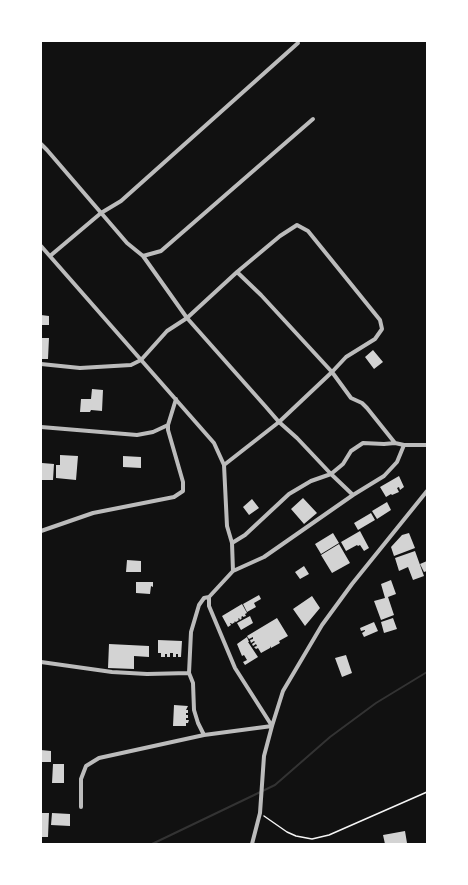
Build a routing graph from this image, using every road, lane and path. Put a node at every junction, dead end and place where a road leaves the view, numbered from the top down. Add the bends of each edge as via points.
1 (298, 43) dead end
2 (313, 119) dead end
3 (41, 144) edge
4 (101, 213) junction
5 (41, 246) edge
6 (50, 256) junction
7 (143, 256) junction
8 (237, 272) junction
9 (187, 318) junction
10 (141, 360) junction
11 (41, 364) edge
12 (332, 372) junction
13 (176, 399) junction
14 (279, 422) junction
15 (168, 425) junction
16 (41, 428) edge
17 (395, 443) junction
18 (404, 445) junction
19 (427, 445) edge
20 (224, 464) junction
21 (331, 474) junction
22 (427, 491) edge
23 (353, 495) junction
24 (41, 531) edge
25 (232, 543) junction
26 (233, 572) junction
27 (209, 597) junction
28 (41, 662) edge
29 (189, 673) junction
30 (272, 726) junction
31 (204, 734) junction
32 (427, 792) edge
33 (80, 807) dead end
34 (260, 813) junction
35 (252, 844) edge

1 - 4 street via 121,201
2 - 7 street via 161,251
3 - 4 street
4 - 6 street
4 - 7 street via 126,243
5 - 6 street
6 - 10 street
7 - 9 street
8 - 9 street
8 - 12 street
8 - 12 street via 297,225 308,231 380,320 382,329 375,339 346,357
9 - 10 street via 167,331
9 - 14 street
10 - 11 street via 131,365 80,368
10 - 13 street
12 - 14 street
12 - 17 street via 351,398 367,408
13 - 15 street
13 - 20 street via 214,443
14 - 20 street
14 - 21 street
15 - 16 street via 137,435
15 - 24 street via 183,491 174,497 93,513
17 - 18 street
17 - 21 street via 363,444 351,451 343,464
18 - 19 street
18 - 23 street via 397,462 384,476
20 - 25 street via 227,526
21 - 23 street
21 - 25 street via 311,481 289,494 245,535
22 - 30 street via 322,625 283,691
23 - 26 street via 264,557
25 - 26 street
26 - 27 street
27 - 29 street via 204,598 198,605 191,632
27 - 30 street via 209,606 235,668
28 - 29 street via 112,672
29 - 31 street via 193,683 194,710
30 - 31 street
30 - 34 street via 264,756
31 - 33 street via 99,758 86,766 81,779
32 - 34 path via 329,835 312,839 287,832
34 - 35 street

